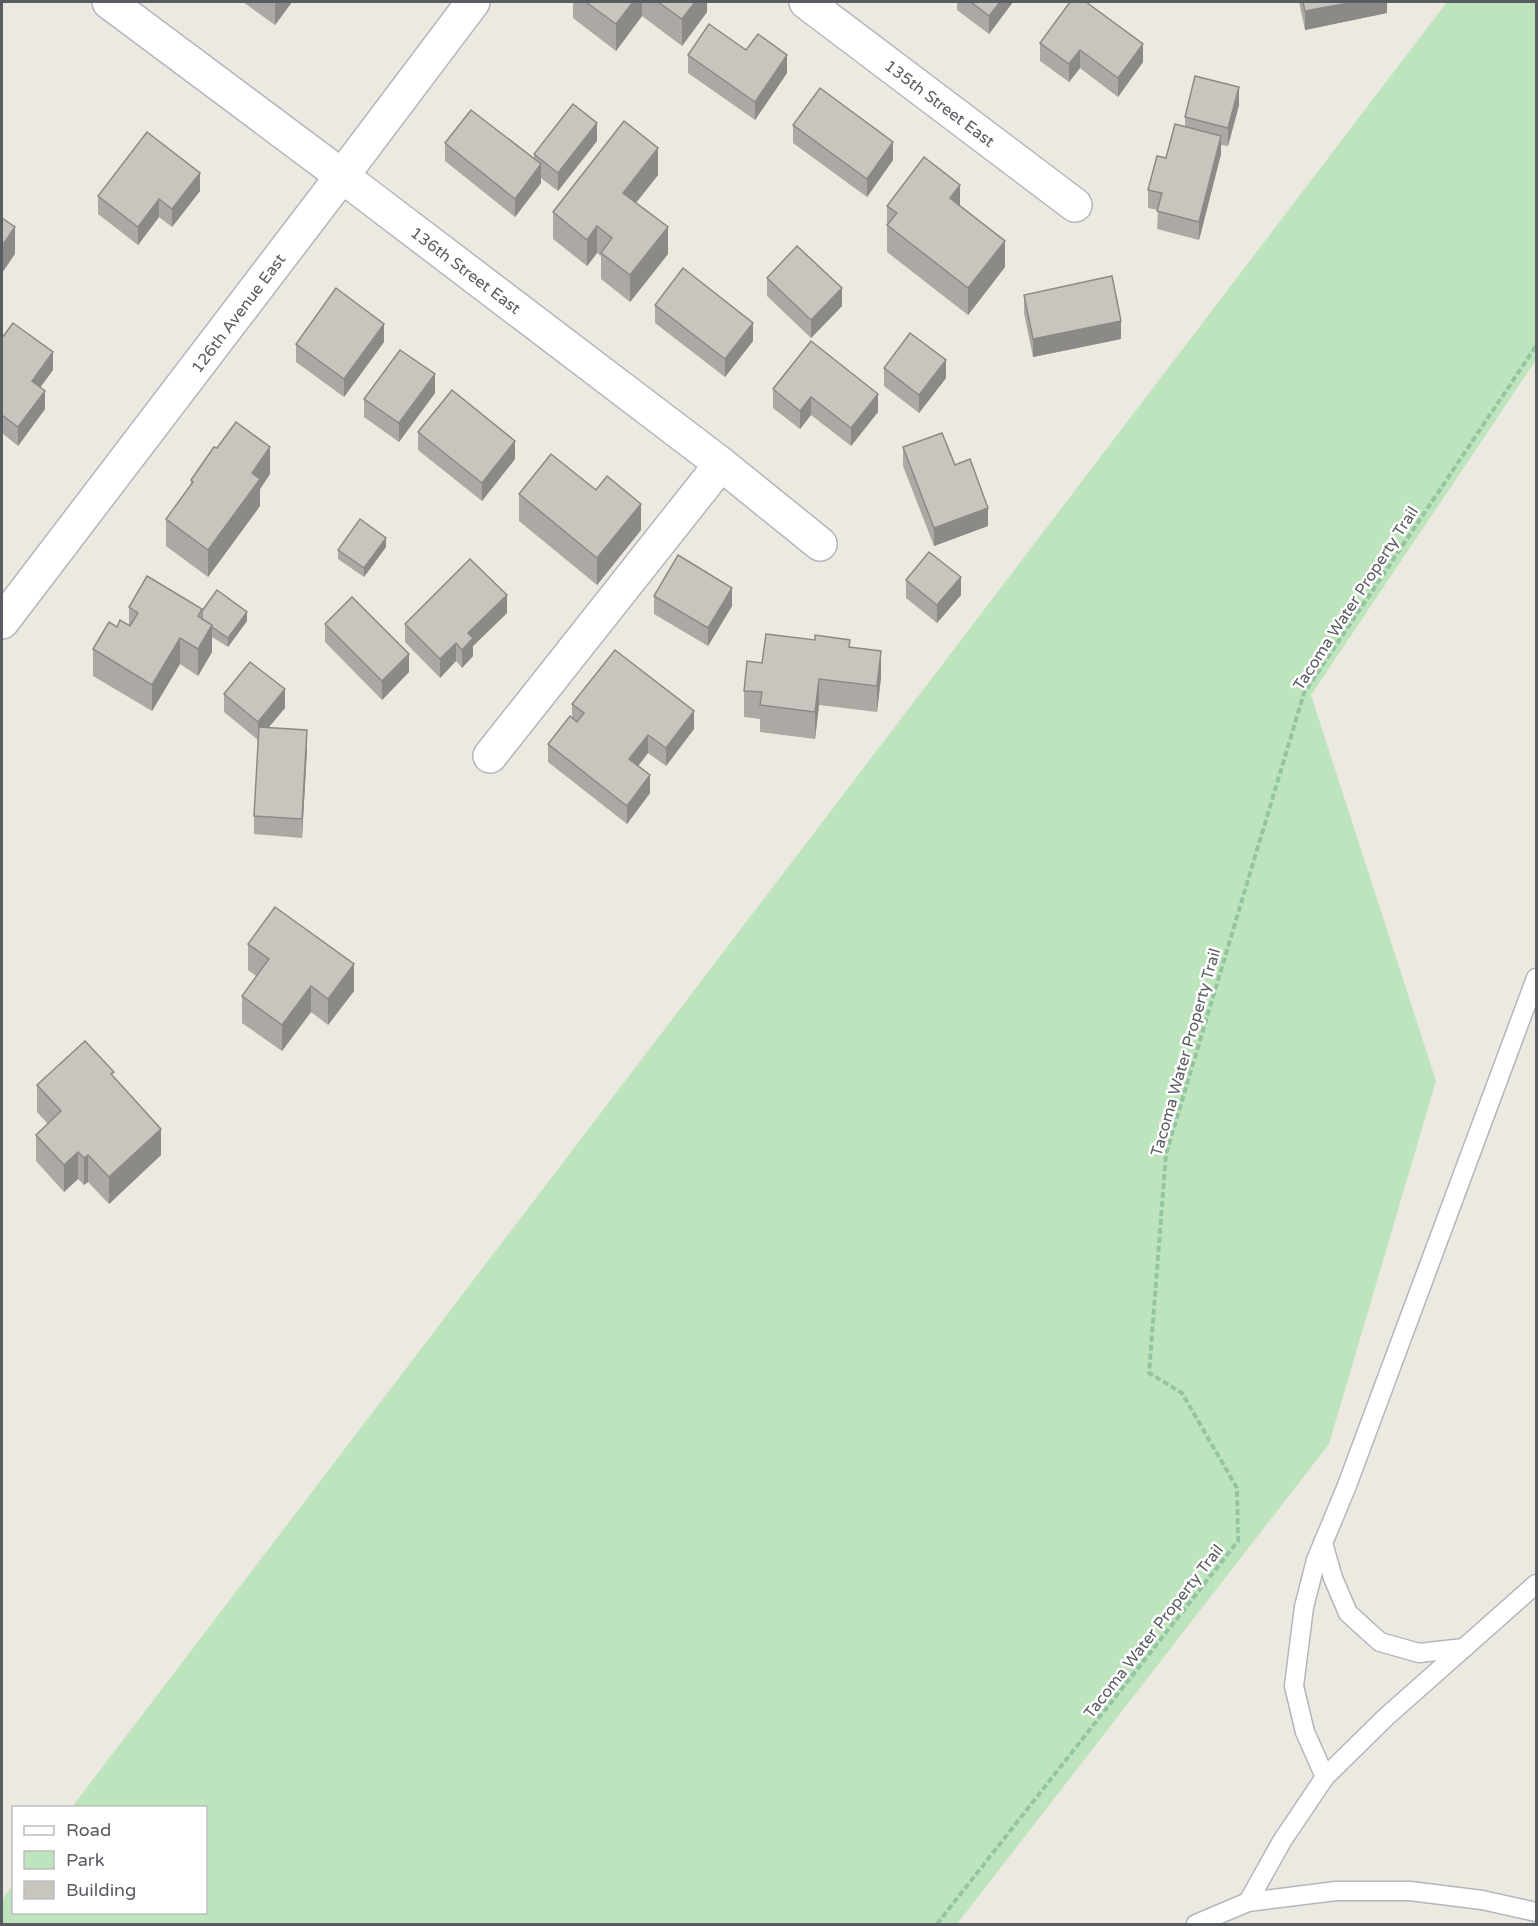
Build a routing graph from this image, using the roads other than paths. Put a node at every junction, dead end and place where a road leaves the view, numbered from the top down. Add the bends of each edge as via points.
1 (109, 2) edge
2 (473, 2) edge
3 (806, 2) edge
4 (342, 176) junction
5 (1075, 205) dead end
6 (721, 464) junction
7 (820, 544) dead end
8 (2, 622) edge
9 (490, 756) dead end
10 (1536, 978) edge
11 (1323, 1544) junction
12 (1536, 1584) edge
13 (1464, 1648) junction
14 (1325, 1778) junction
15 (1248, 1902) junction
16 (1536, 1912) edge
17 (1196, 1924) edge

1 - 4 street, 136th Street East
2 - 4 street, 126th Avenue East
3 - 5 street, 135th Street East
4 - 6 street, 136th Street East
4 - 8 street, 126th Avenue East
6 - 7 street, 136th Street East
6 - 9 street
10 - 11 lane
11 - 13 lane via 1348,1613 1380,1642 1419,1653
11 - 14 lane via 1304,1607 1294,1686 1305,1732
12 - 13 lane
13 - 14 lane
14 - 15 lane via 1282,1841
15 - 16 lane via 1336,1891 1410,1891
15 - 17 lane

